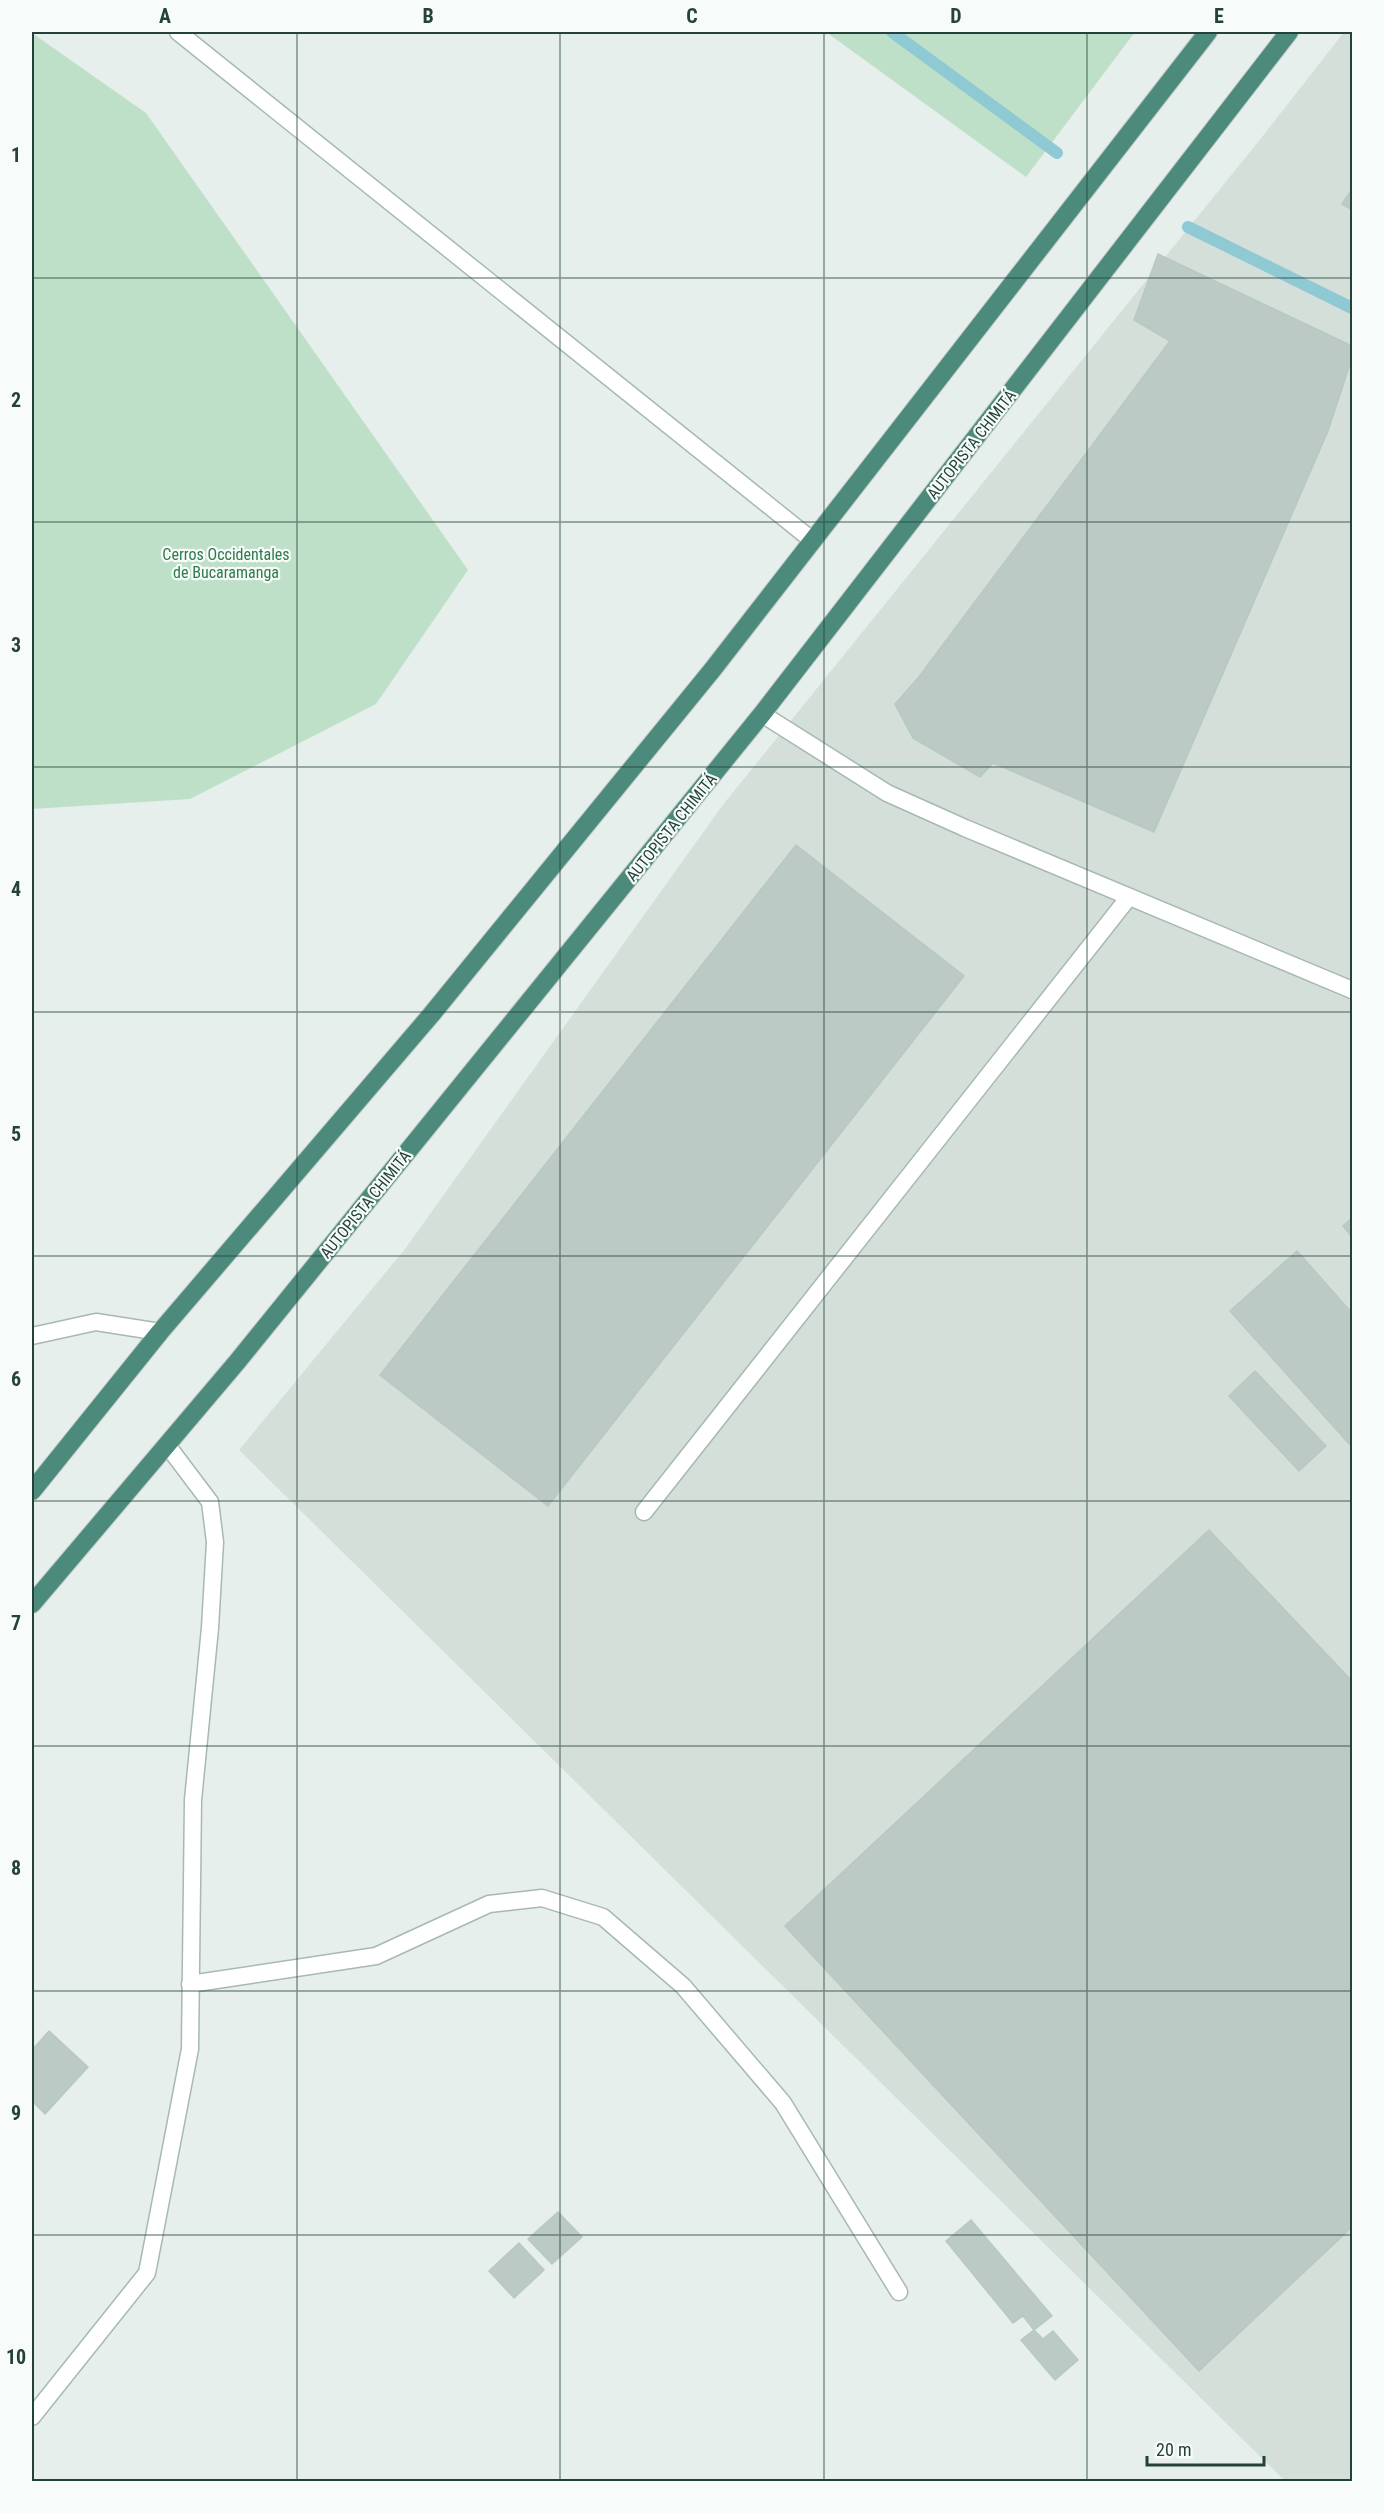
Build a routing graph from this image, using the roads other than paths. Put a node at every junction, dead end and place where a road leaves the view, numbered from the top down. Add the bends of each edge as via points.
1 (178, 32) edge
2 (1208, 32) edge
3 (1289, 32) edge
4 (813, 541) junction
5 (762, 714) junction
6 (1129, 897) junction
7 (1353, 990) edge
8 (160, 1332) junction
9 (32, 1336) edge
10 (167, 1445) junction
11 (32, 1491) edge
12 (644, 1512) dead end
13 (32, 1604) edge
14 (190, 1984) junction
15 (899, 2292) dead end
16 (32, 2417) edge

1 - 4 lane
2 - 4 highway
3 - 5 highway, AUTOPISTA CHIMITÁ
4 - 8 highway via 714,669 431,1015
5 - 6 lane via 887,793
5 - 10 highway, AUTOPISTA CHIMITÁ
6 - 7 lane
6 - 12 lane
8 - 9 lane via 96,1322
8 - 11 highway
10 - 13 highway, AUTOPISTA CHIMITÁ
10 - 14 lane via 210,1502 215,1542 193,1800
14 - 15 lane via 376,1956 489,1904 542,1898 603,1917 683,1986 783,2103
14 - 16 lane via 190,2049 147,2273

